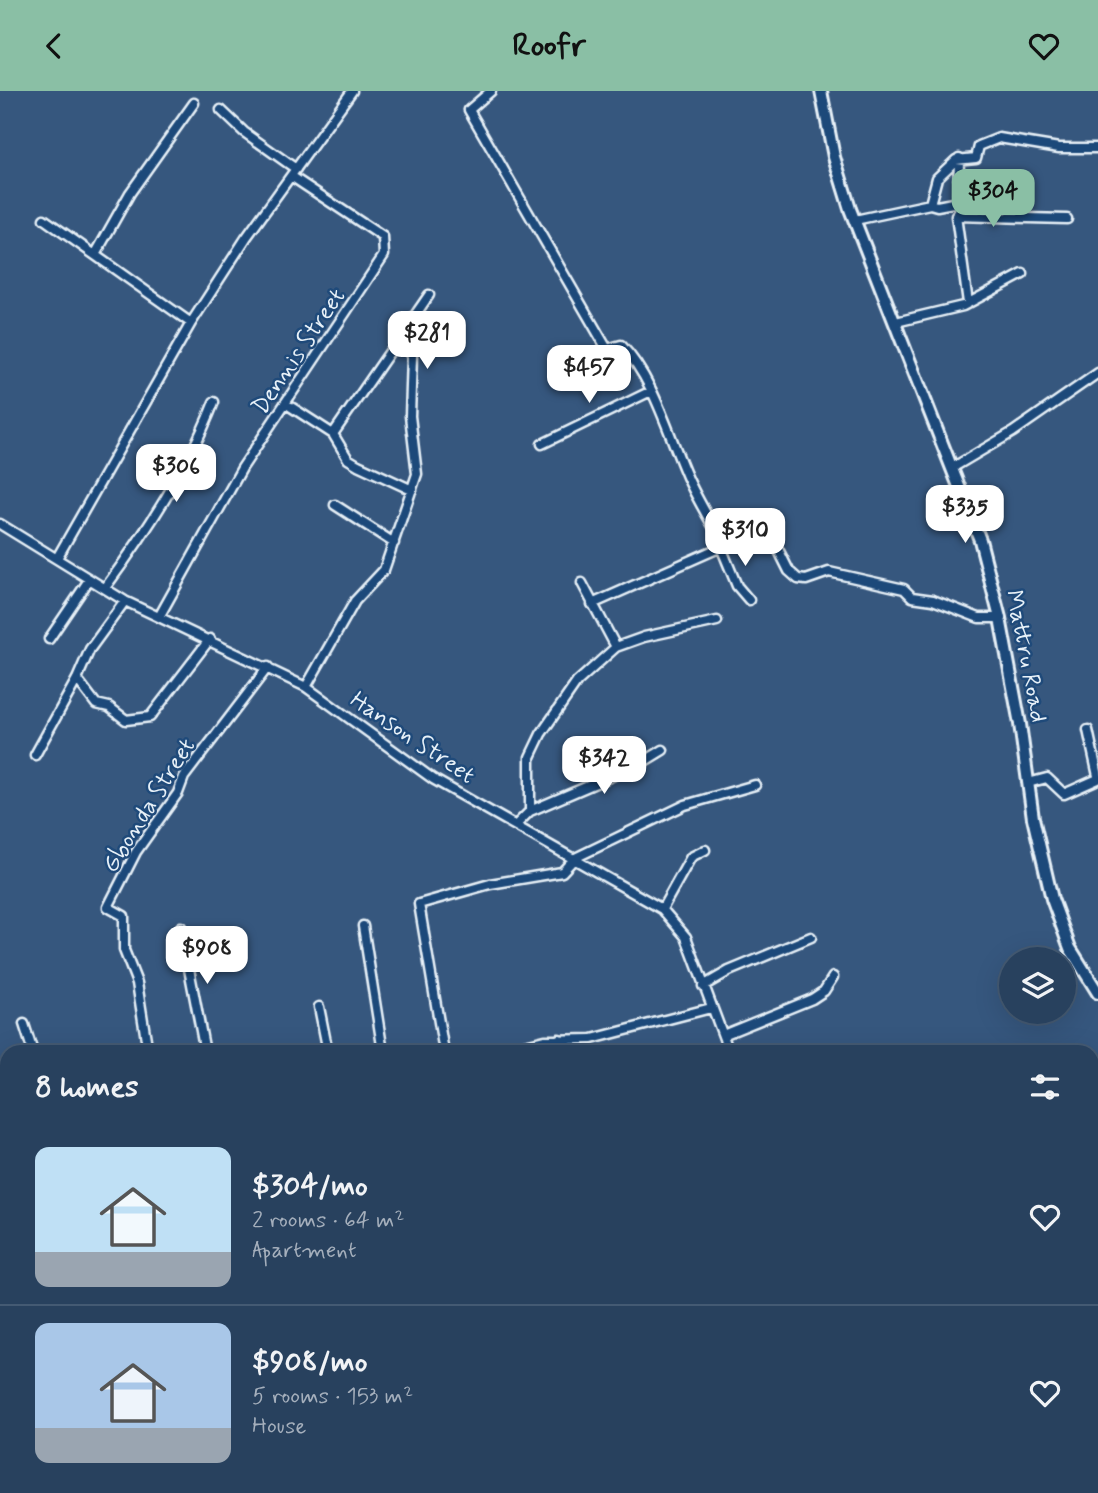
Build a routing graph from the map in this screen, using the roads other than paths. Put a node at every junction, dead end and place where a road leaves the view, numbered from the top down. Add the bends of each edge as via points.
1 (352, 91) edge
2 (491, 91) edge
3 (821, 91) edge
4 (194, 103) dead end
5 (221, 110) dead end
6 (1098, 148) edge
7 (958, 158) junction
8 (294, 172) junction
9 (958, 202) junction
10 (930, 204) junction
11 (957, 216) junction
12 (44, 219) dead end
13 (1067, 219) dead end
14 (855, 220) junction
15 (95, 255) junction
16 (1023, 274) dead end
17 (429, 295) dead end
18 (968, 303) junction
19 (896, 322) junction
20 (191, 323) junction
21 (405, 339) dead end
22 (1098, 373) edge
23 (649, 392) junction
24 (214, 402) dead end
25 (285, 403) junction
26 (332, 434) junction
27 (542, 444) dead end
28 (952, 468) junction
29 (412, 490) junction
30 (335, 505) dead end
31 (0, 524) edge
32 (715, 530) junction
33 (394, 543) junction
34 (721, 547) junction
35 (57, 558) junction
36 (89, 580) junction
37 (582, 583) dead end
38 (106, 588) junction
39 (749, 600) dead end
40 (125, 601) junction
41 (592, 604) junction
42 (159, 617) junction
43 (1000, 618) junction
44 (717, 621) dead end
45 (49, 639) dead end
46 (210, 639) junction
47 (616, 647) junction
48 (268, 667) junction
49 (78, 679) junction
50 (306, 687) junction
51 (1088, 730) dead end
52 (663, 750) dead end
53 (35, 755) dead end
54 (1098, 777) edge
55 (1028, 783) junction
56 (755, 785) dead end
57 (530, 811) junction
58 (516, 825) junction
59 (705, 850) dead end
60 (575, 858) junction
61 (662, 909) junction
62 (362, 926) dead end
63 (181, 927) dead end
64 (811, 937) dead end
65 (833, 978) dead end
66 (703, 986) junction
67 (1098, 993) edge
68 (319, 1007) dead end
69 (710, 1007) junction
70 (24, 1024) dead end
71 (723, 1035) junction
72 (559, 1039) junction
73 (31, 1045) edge
74 (147, 1045) edge
75 (204, 1045) edge
76 (327, 1045) edge
77 (382, 1045) edge
78 (443, 1045) edge
79 (530, 1045) edge
80 (560, 1045) edge
81 (727, 1045) edge

1 - 8 street
2 - 23 street via 469,110 607,349 624,348
3 - 14 main road, Mattru Road via 834,157
4 - 15 street via 130,193
5 - 8 street
6 - 7 street via 1059,148 999,138 982,144 976,158
7 - 9 street
7 - 10 street via 937,178
8 - 20 street
8 - 25 street, Dennis Street via 367,224 386,245 360,295
9 - 10 street
9 - 11 street
10 - 14 street
11 - 13 street
11 - 18 street
12 - 15 street
14 - 19 main road, Mattru Road
15 - 20 street
16 - 18 street
17 - 26 street
18 - 19 street
19 - 28 main road, Mattru Road
20 - 35 street
21 - 29 street via 412,356 410,417 417,474
22 - 28 street
23 - 27 street
23 - 32 street
24 - 38 street via 170,487
25 - 26 street
25 - 42 street, Dennis Street via 242,468
26 - 29 street via 348,459
28 - 43 main road, Mattru Road via 980,540
29 - 33 street
30 - 33 street
31 - 35 street, Hanson Street
32 - 34 street
32 - 43 street via 775,543 789,571 799,579 830,572 904,589 912,597 979,618
33 - 50 street via 384,570 355,601
34 - 39 street via 737,586
34 - 41 street
35 - 36 street, Hanson Street
36 - 38 street, Hanson Street
36 - 45 street
37 - 41 street
38 - 40 street, Hanson Street
40 - 42 street, Hanson Street
40 - 49 street via 90,649
41 - 47 street
42 - 46 street, Hanson Street
43 - 55 main road, Mattru Road
44 - 47 street
46 - 48 street, Hanson Street
46 - 49 street via 150,717 126,720 96,704
47 - 57 street via 577,682 541,734 530,757
48 - 50 street, Hanson Street
48 - 74 street, Gbonda Street via 184,777 178,793 136,852 108,907 124,916 124,950 137,983
49 - 53 street
50 - 58 street, Hanson Street via 433,779
51 - 54 street
52 - 57 street
54 - 55 street via 1064,794 1047,778
55 - 67 main road, Mattru Road via 1052,899 1080,969
56 - 60 street via 685,805
57 - 58 street
58 - 60 street, Hanson Street
59 - 61 street via 691,857
60 - 61 street, Hanson Street
60 - 78 street via 562,872 503,881 419,904
61 - 66 street, Hanson Street via 686,937
62 - 77 street
63 - 75 street
64 - 66 street
65 - 71 street via 812,999
66 - 69 street, Hanson Street
68 - 76 street
69 - 71 street, Hanson Street
69 - 72 street via 592,1039
70 - 73 street
71 - 81 street, Hanson Street
72 - 79 street
72 - 80 street

